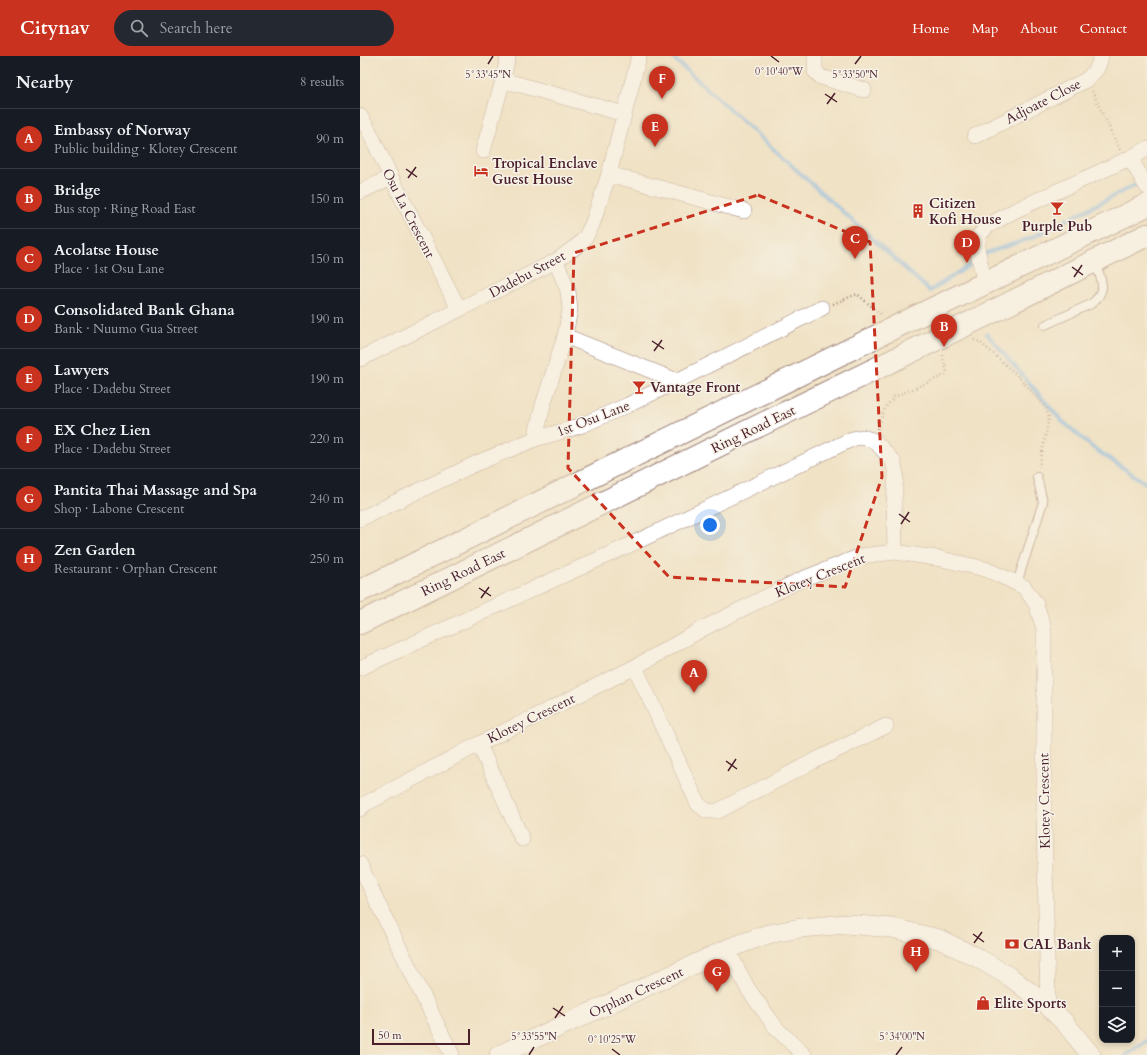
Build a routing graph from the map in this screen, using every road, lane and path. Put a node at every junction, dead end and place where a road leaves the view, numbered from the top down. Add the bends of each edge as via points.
1 (508, 56) edge
2 (639, 56) edge
3 (815, 56) edge
4 (1101, 56) edge
5 (503, 80) junction
6 (1086, 80) junction
7 (864, 90) dead end
8 (624, 114) junction
9 (360, 116) edge
10 (975, 136) dead end
11 (1147, 149) edge
12 (483, 151) dead end
13 (1128, 159) junction
14 (609, 174) junction
15 (391, 177) junction
16 (1145, 188) edge
17 (360, 192) edge
18 (744, 211) dead end
19 (1147, 235) edge
20 (556, 261) junction
21 (1094, 262) junction
22 (983, 274) junction
23 (822, 308) joint
24 (459, 309) junction
25 (1045, 325) dead end
26 (897, 326) junction
27 (565, 336) junction
28 (969, 338) dead end
29 (945, 350) dead end
30 (360, 359) edge
31 (677, 381) junction
32 (732, 407) junction
33 (744, 432) junction
34 (535, 439) junction
35 (875, 441) junction
36 (1037, 477) joint
37 (360, 519) edge
38 (895, 552) junction
39 (1017, 583) junction
40 (360, 590) edge
41 (360, 623) edge
42 (635, 666) junction
43 (360, 668) edge
44 (886, 726) dead end
45 (479, 744) junction
46 (360, 809) edge
47 (522, 839) dead end
48 (360, 864) edge
49 (727, 949) junction
50 (1048, 1006) junction
51 (452, 1055) edge
52 (499, 1055) edge
53 (804, 1055) edge
54 (1091, 1055) edge

1 - 5 street
2 - 8 street, Dadebu Street
3 - 7 street via 815,71 821,77
4 - 6 street, Adjoate Close via 1095,72
5 - 8 street
5 - 12 street
6 - 10 street, Adjoate Close
6 - 13 path
8 - 14 street, Dadebu Street
9 - 15 street, Osu La Crescent
11 - 13 street
13 - 16 street
13 - 22 street via 1014,211 986,227 979,236 977,248
14 - 18 street
14 - 20 street, Dadebu Street via 585,238
15 - 17 street
15 - 24 street, Osu La Crescent
16 - 22 main road, Ring Road East
19 - 21 main road, Ring Road East
20 - 24 street, Dadebu Street
20 - 27 street via 568,291 570,309
21 - 25 lane via 1103,286 1102,293 1091,304
21 - 33 main road, Ring Road East
22 - 26 main road, Ring Road East
23 - 26 path via 857,294
23 - 31 street, 1st Osu Lane
24 - 30 street, Dadebu Street
26 - 32 main road, Ring Road East
27 - 31 street
27 - 34 street
28 - 36 path via 986,346 1017,375 1046,408 1049,418
29 - 35 path via 943,357 947,372 894,397 885,408
31 - 34 street, 1st Osu Lane via 582,425
32 - 33 main road
32 - 40 main road, Ring Road East
33 - 41 main road, Ring Road East
34 - 37 street, 1st Osu Lane via 477,463
35 - 38 street via 893,461 896,474
35 - 43 street via 862,437 852,439 634,543
36 - 39 lane via 1043,502
38 - 39 street, Klotey Crescent via 985,569
38 - 42 street, Klotey Crescent via 861,556 800,580
39 - 50 street, Klotey Crescent via 1024,587 1036,604 1044,629 1044,819
42 - 44 street via 698,804 707,811 718,811
42 - 45 street, Klotey Crescent
45 - 46 street, Klotey Crescent via 372,800
45 - 47 street
48 - 51 street
49 - 50 street, Orphan Crescent via 768,934 801,928 848,924 892,928 939,940 978,958 1010,977
49 - 52 street, Orphan Crescent
49 - 53 street via 748,989 777,1029
50 - 54 street, Orphan Crescent

